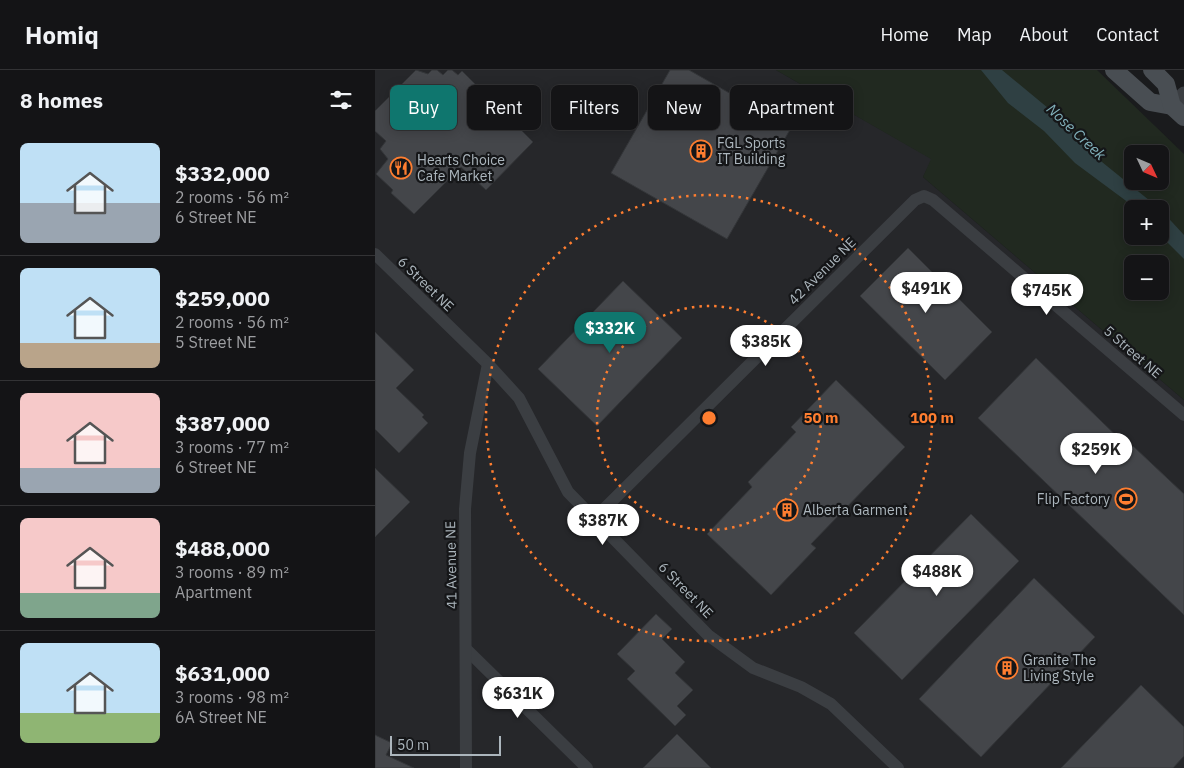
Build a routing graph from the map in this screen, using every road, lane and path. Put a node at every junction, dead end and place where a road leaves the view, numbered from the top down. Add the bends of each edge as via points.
1 (1114, 70) edge
2 (1153, 70) edge
3 (1180, 106) edge
4 (924, 196) joint
5 (375, 254) edge
6 (488, 364) junction
7 (1184, 415) edge
8 (595, 518) junction
9 (467, 650) junction
10 (466, 768) edge
11 (587, 768) edge
12 (898, 768) edge

1 - 3 main road via 1150,102
2 - 3 main road
4 - 7 street, 5 Street NE via 933,200
4 - 8 street, 42 Avenue NE via 915,200
5 - 6 street, 6 Street NE
6 - 8 street, 6 Street NE via 523,403 568,492
6 - 9 street, 41 Avenue NE via 469,453 465,509
8 - 12 street, 6 Street NE via 708,635 753,668 801,687 831,704
9 - 10 street, 41 Avenue NE
9 - 11 street

